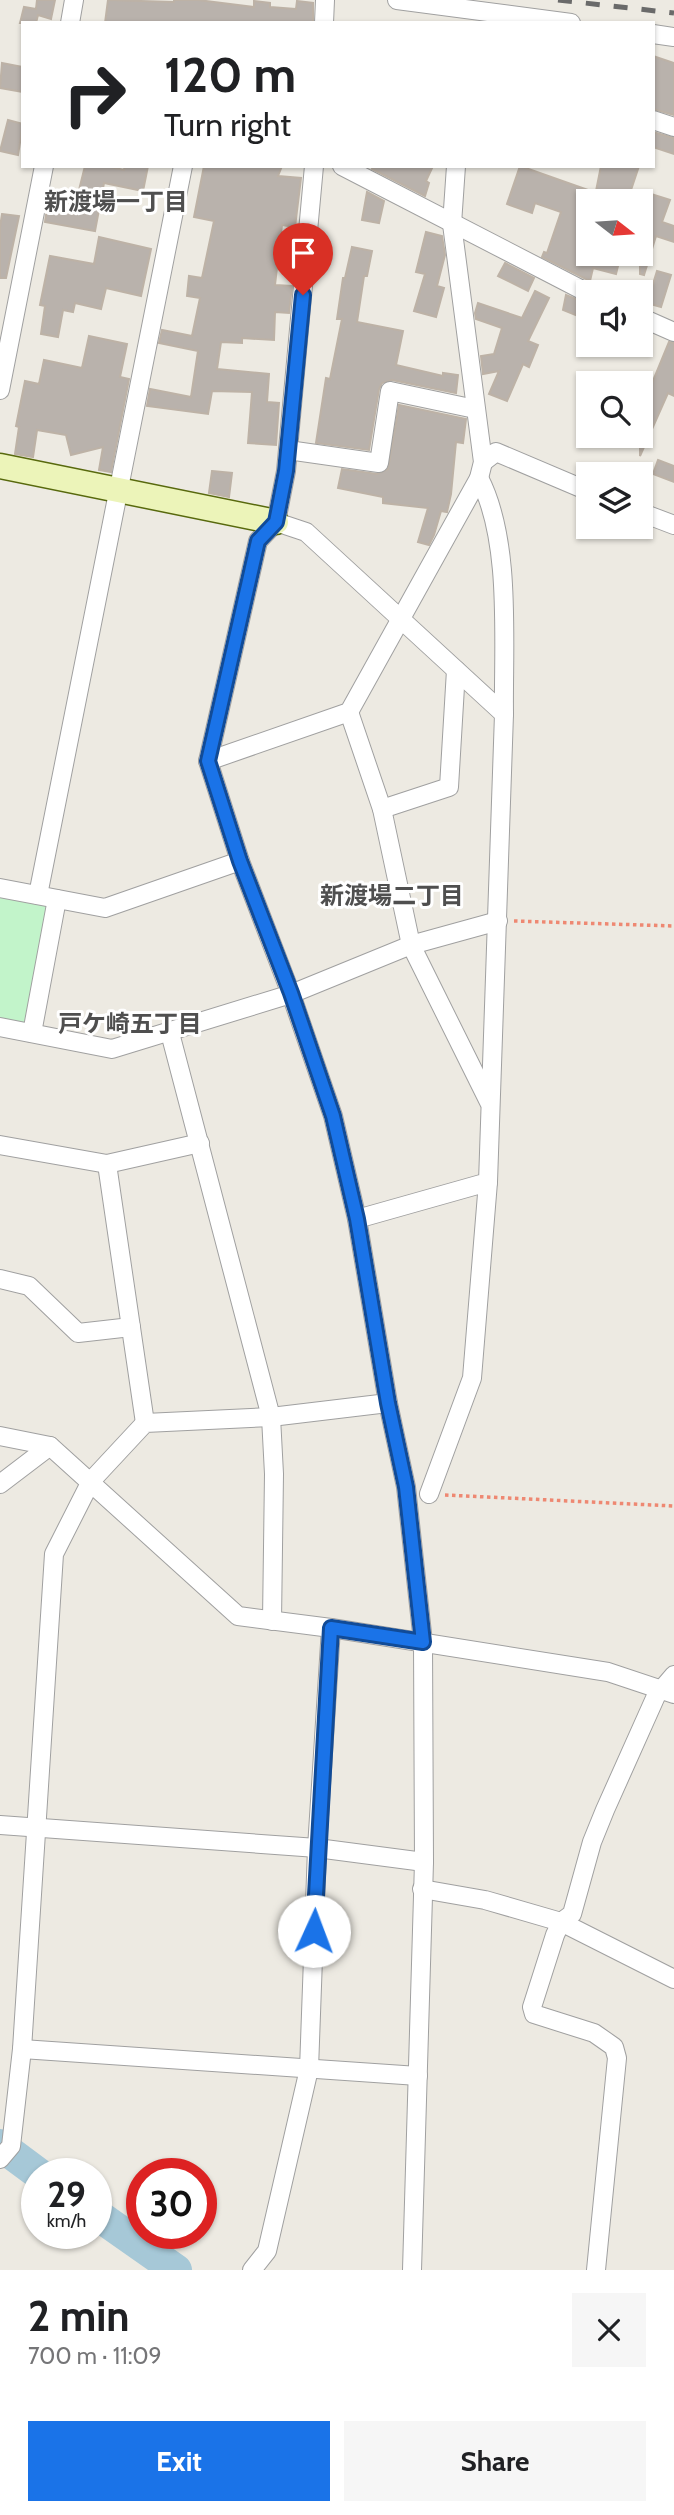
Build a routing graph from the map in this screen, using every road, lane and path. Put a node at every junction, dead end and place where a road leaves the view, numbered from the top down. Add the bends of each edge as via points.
1 (74, 0) edge
2 (325, 0) edge
3 (397, 0) edge
4 (465, 16) edge
5 (70, 21) edge
6 (324, 21) edge
7 (541, 21) edge
8 (655, 34) edge
9 (674, 37) edge
10 (655, 121) edge
11 (674, 127) edge
12 (44, 168) edge
13 (183, 168) edge
14 (314, 168) edge
15 (346, 168) edge
16 (456, 168) edge
17 (452, 224) junction
18 (576, 287) edge
19 (653, 323) edge
20 (674, 332) edge
21 (0, 390) edge
22 (475, 409) junction
23 (288, 450) junction
24 (0, 466) edge
25 (481, 470) junction
26 (576, 486) edge
27 (120, 489) junction
28 (653, 517) edge
29 (276, 522) junction
30 (674, 524) edge
31 (400, 621) junction
32 (456, 670) junction
33 (349, 712) junction
34 (504, 714) junction
35 (208, 761) junction
36 (382, 809) junction
37 (240, 861) junction
38 (0, 888) edge
39 (38, 895) junction
40 (57, 899) junction
41 (498, 921) junction
42 (674, 926) edge
43 (411, 945) junction
44 (291, 993) junction
45 (0, 1027) edge
46 (32, 1033) junction
47 (170, 1033) junction
48 (491, 1106) junction
49 (200, 1143) junction
50 (0, 1145) edge
51 (107, 1164) junction
52 (488, 1182) junction
53 (357, 1219) junction
54 (0, 1279) edge
55 (131, 1326) junction
56 (388, 1403) junction
57 (271, 1417) junction
58 (145, 1423) junction
59 (0, 1436) edge
60 (50, 1446) junction
61 (91, 1481) junction
62 (0, 1484) edge
63 (429, 1494) joint
64 (674, 1506) edge
65 (272, 1621) junction
66 (331, 1628) junction
67 (423, 1642) junction
68 (674, 1675) edge
69 (668, 1692) edge
70 (0, 1825) edge
71 (35, 1828) junction
72 (317, 1849) junction
73 (424, 1862) junction
74 (422, 1889) junction
75 (561, 1922) junction
76 (674, 1979) edge
77 (22, 2049) junction
78 (309, 2069) junction
79 (418, 2076) junction
80 (5, 2153) edge
81 (252, 2270) edge
82 (412, 2270) edge
83 (596, 2270) edge

1 - 5 street
2 - 6 street
3 - 4 street
4 - 7 street
8 - 9 street
10 - 11 street
12 - 21 street
13 - 27 street
14 - 23 street
15 - 17 street
16 - 17 street
17 - 18 street
17 - 22 street
19 - 20 street
22 - 23 street via 390,391 379,463
22 - 25 street
23 - 29 street
24 - 27 street
25 - 26 street via 496,452
25 - 31 street
25 - 34 street via 502,561
27 - 29 street
27 - 39 street
28 - 30 street
29 - 31 street via 306,532
29 - 35 street via 258,541
31 - 32 street
31 - 33 street
32 - 34 street
32 - 36 street via 449,787
33 - 35 street
33 - 36 street
34 - 41 street
35 - 37 street
36 - 43 street
37 - 40 street via 105,908
37 - 44 street
38 - 39 street
39 - 40 street
40 - 46 street
41 - 42 path
41 - 43 street
41 - 48 street
43 - 44 street
43 - 48 street
44 - 47 street
44 - 53 street via 333,1116
45 - 46 street
46 - 47 street via 112,1049
47 - 49 street
48 - 52 street
49 - 51 street
49 - 57 street
50 - 51 street
51 - 55 street
52 - 53 street
52 - 63 street via 472,1378
53 - 56 street
54 - 55 street via 29,1286 79,1333
55 - 58 street
56 - 57 street
56 - 67 street via 406,1487
57 - 58 street
57 - 65 street
58 - 61 street
59 - 60 street
60 - 61 street
60 - 62 street
61 - 65 street via 238,1616
61 - 71 street via 54,1554
63 - 64 path
65 - 66 street
66 - 67 street
66 - 72 street
67 - 69 street via 608,1672
67 - 73 street
68 - 69 street
69 - 75 street via 656,1696 592,1842 572,1914
70 - 71 street
71 - 72 street
71 - 77 street
72 - 73 street
72 - 78 street
73 - 74 street
74 - 75 street via 485,1900
74 - 79 street
75 - 76 street
75 - 83 street via 532,2007 534,2014 594,2033 614,2047 617,2058
77 - 78 street
77 - 80 street
78 - 79 street
78 - 81 street via 267,2251
79 - 82 street

